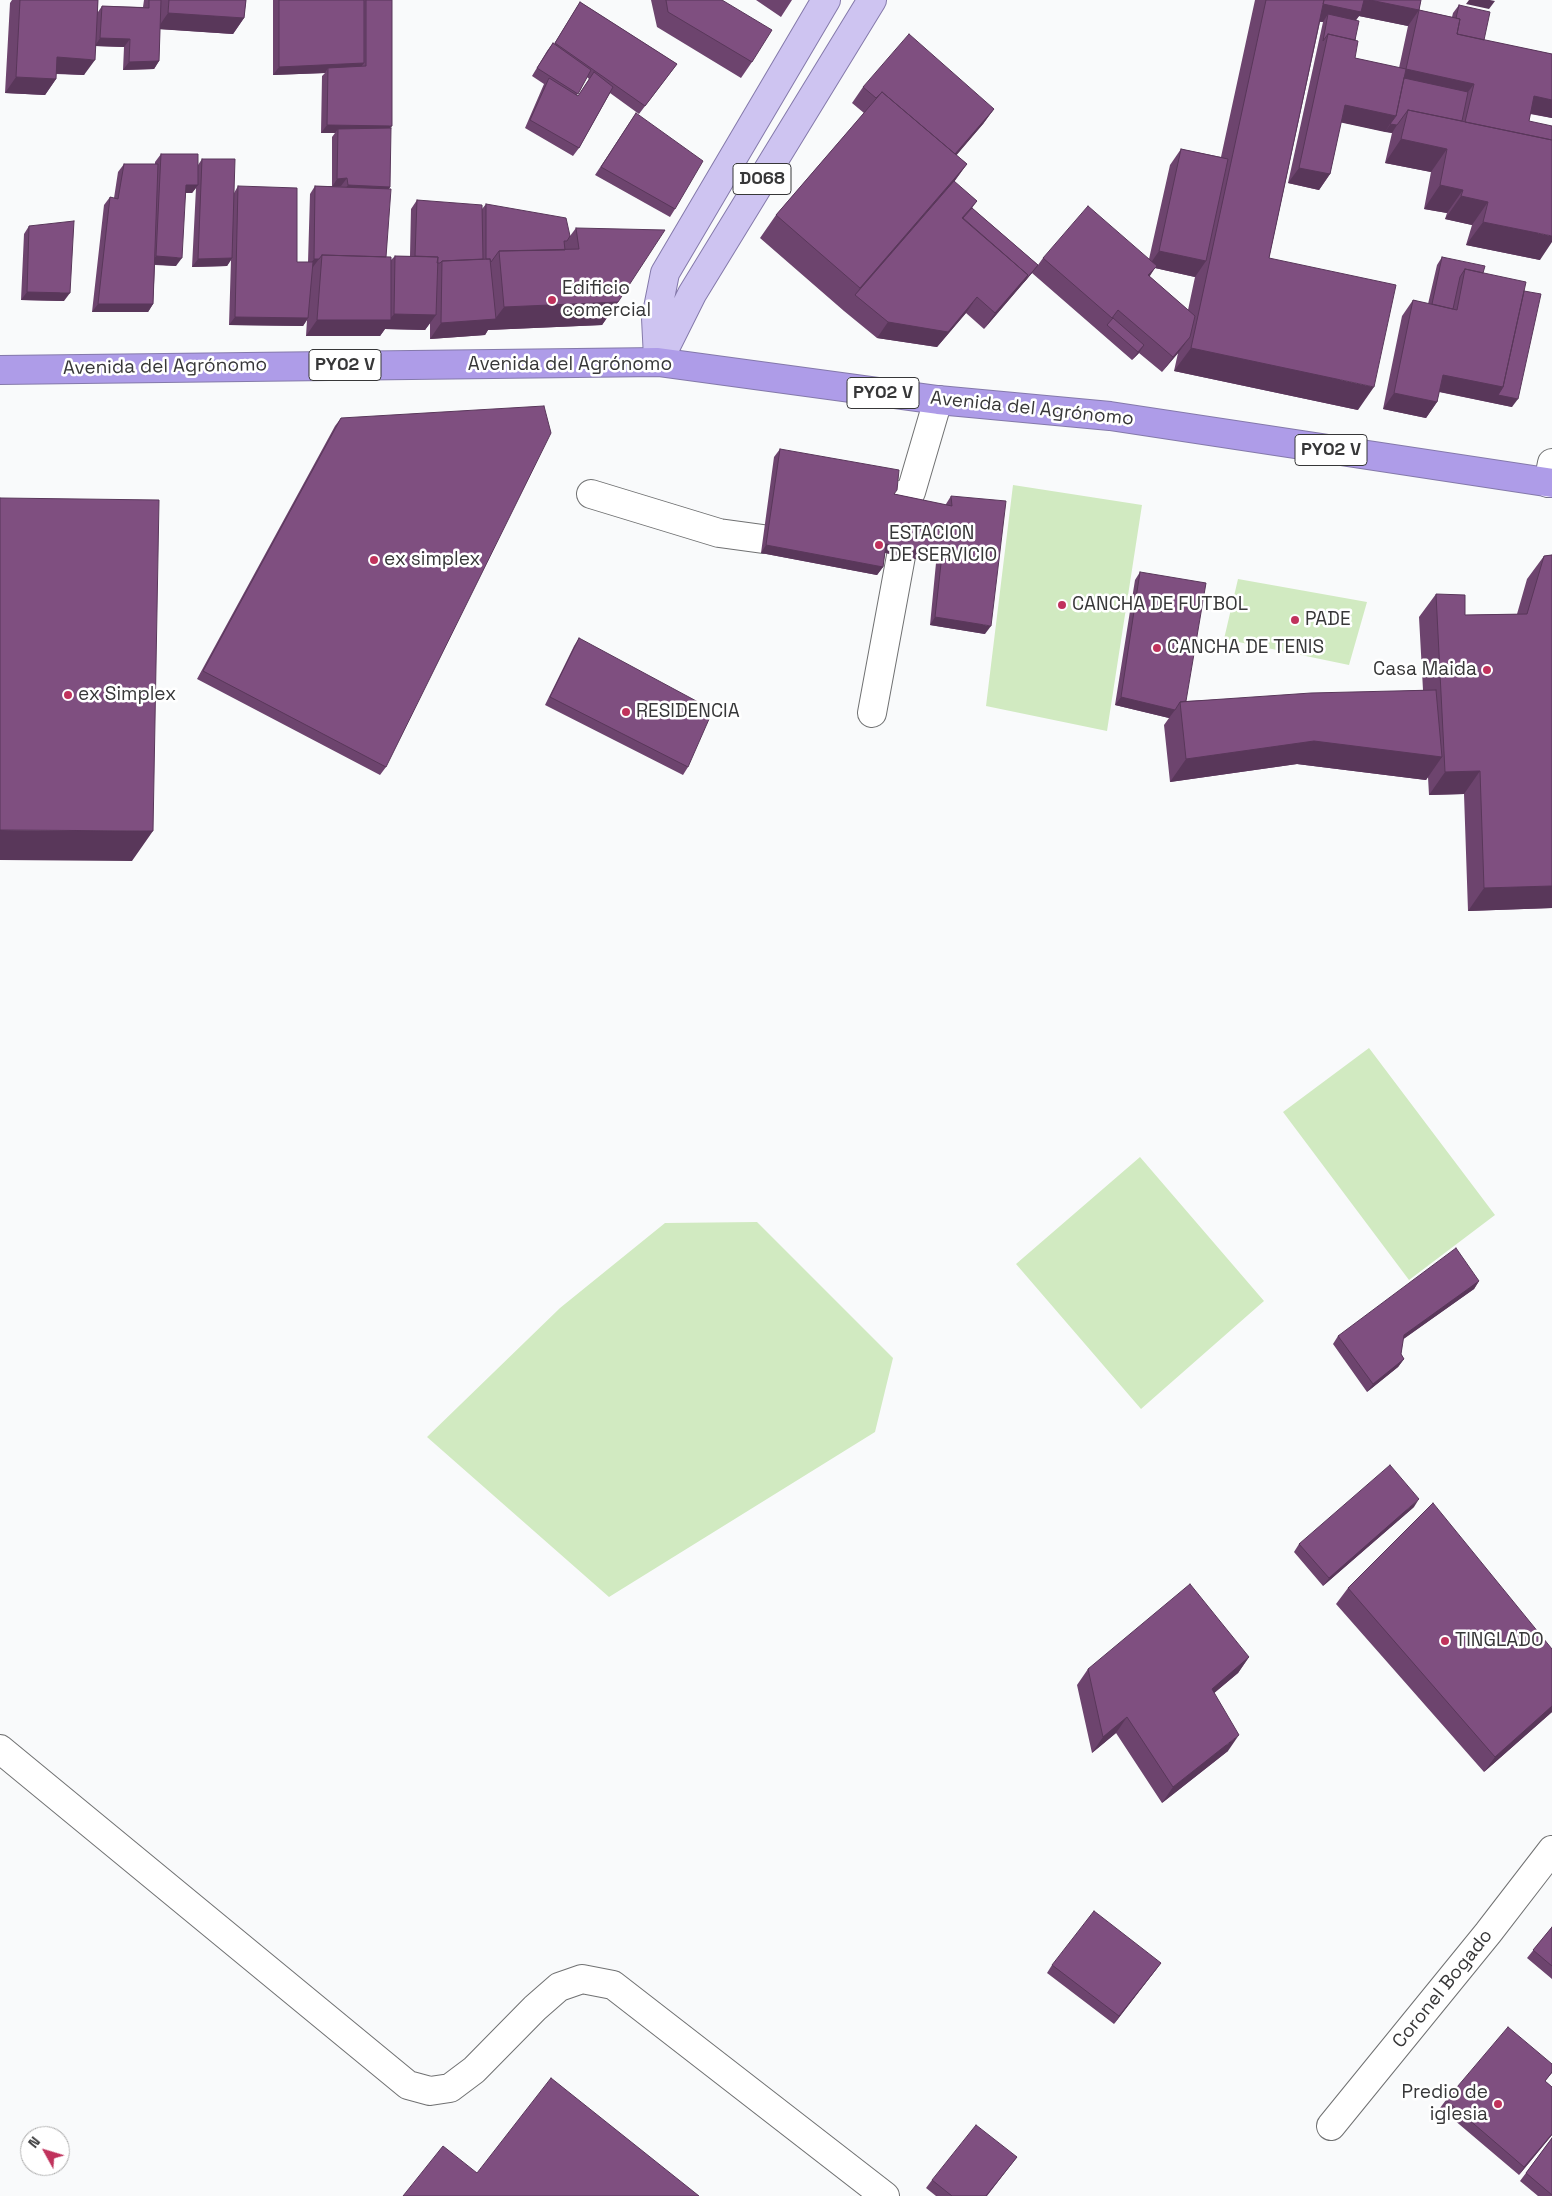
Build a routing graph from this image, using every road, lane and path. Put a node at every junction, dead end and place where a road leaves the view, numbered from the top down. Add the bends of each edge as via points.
1 (826, 0) edge
2 (872, 0) edge
3 (658, 362) junction
4 (0, 370) edge
5 (938, 400) junction
6 (1551, 476) edge
7 (591, 494) dead end
8 (904, 499) edge
9 (763, 539) dead end
10 (901, 556) edge
11 (872, 713) dead end
12 (0, 1749) edge
13 (1552, 1850) edge
14 (1331, 2126) dead end
15 (885, 2196) edge

1 - 3 main road, D068 via 665,273 656,318
2 - 3 main road, D068 via 692,294
3 - 4 highway, Avenida del Agrónomo / PY02 V
3 - 5 highway, Avenida del Agrónomo / PY02 V
5 - 6 highway, Avenida del Agrónomo / PY02 V via 1110,416
5 - 8 street
7 - 9 street via 719,533
10 - 11 street
12 - 15 street via 408,2085 430,2091 450,2088 474,2070 559,1987 582,1979 614,1985
13 - 14 street, Coronel Bogado via 1488,1934

